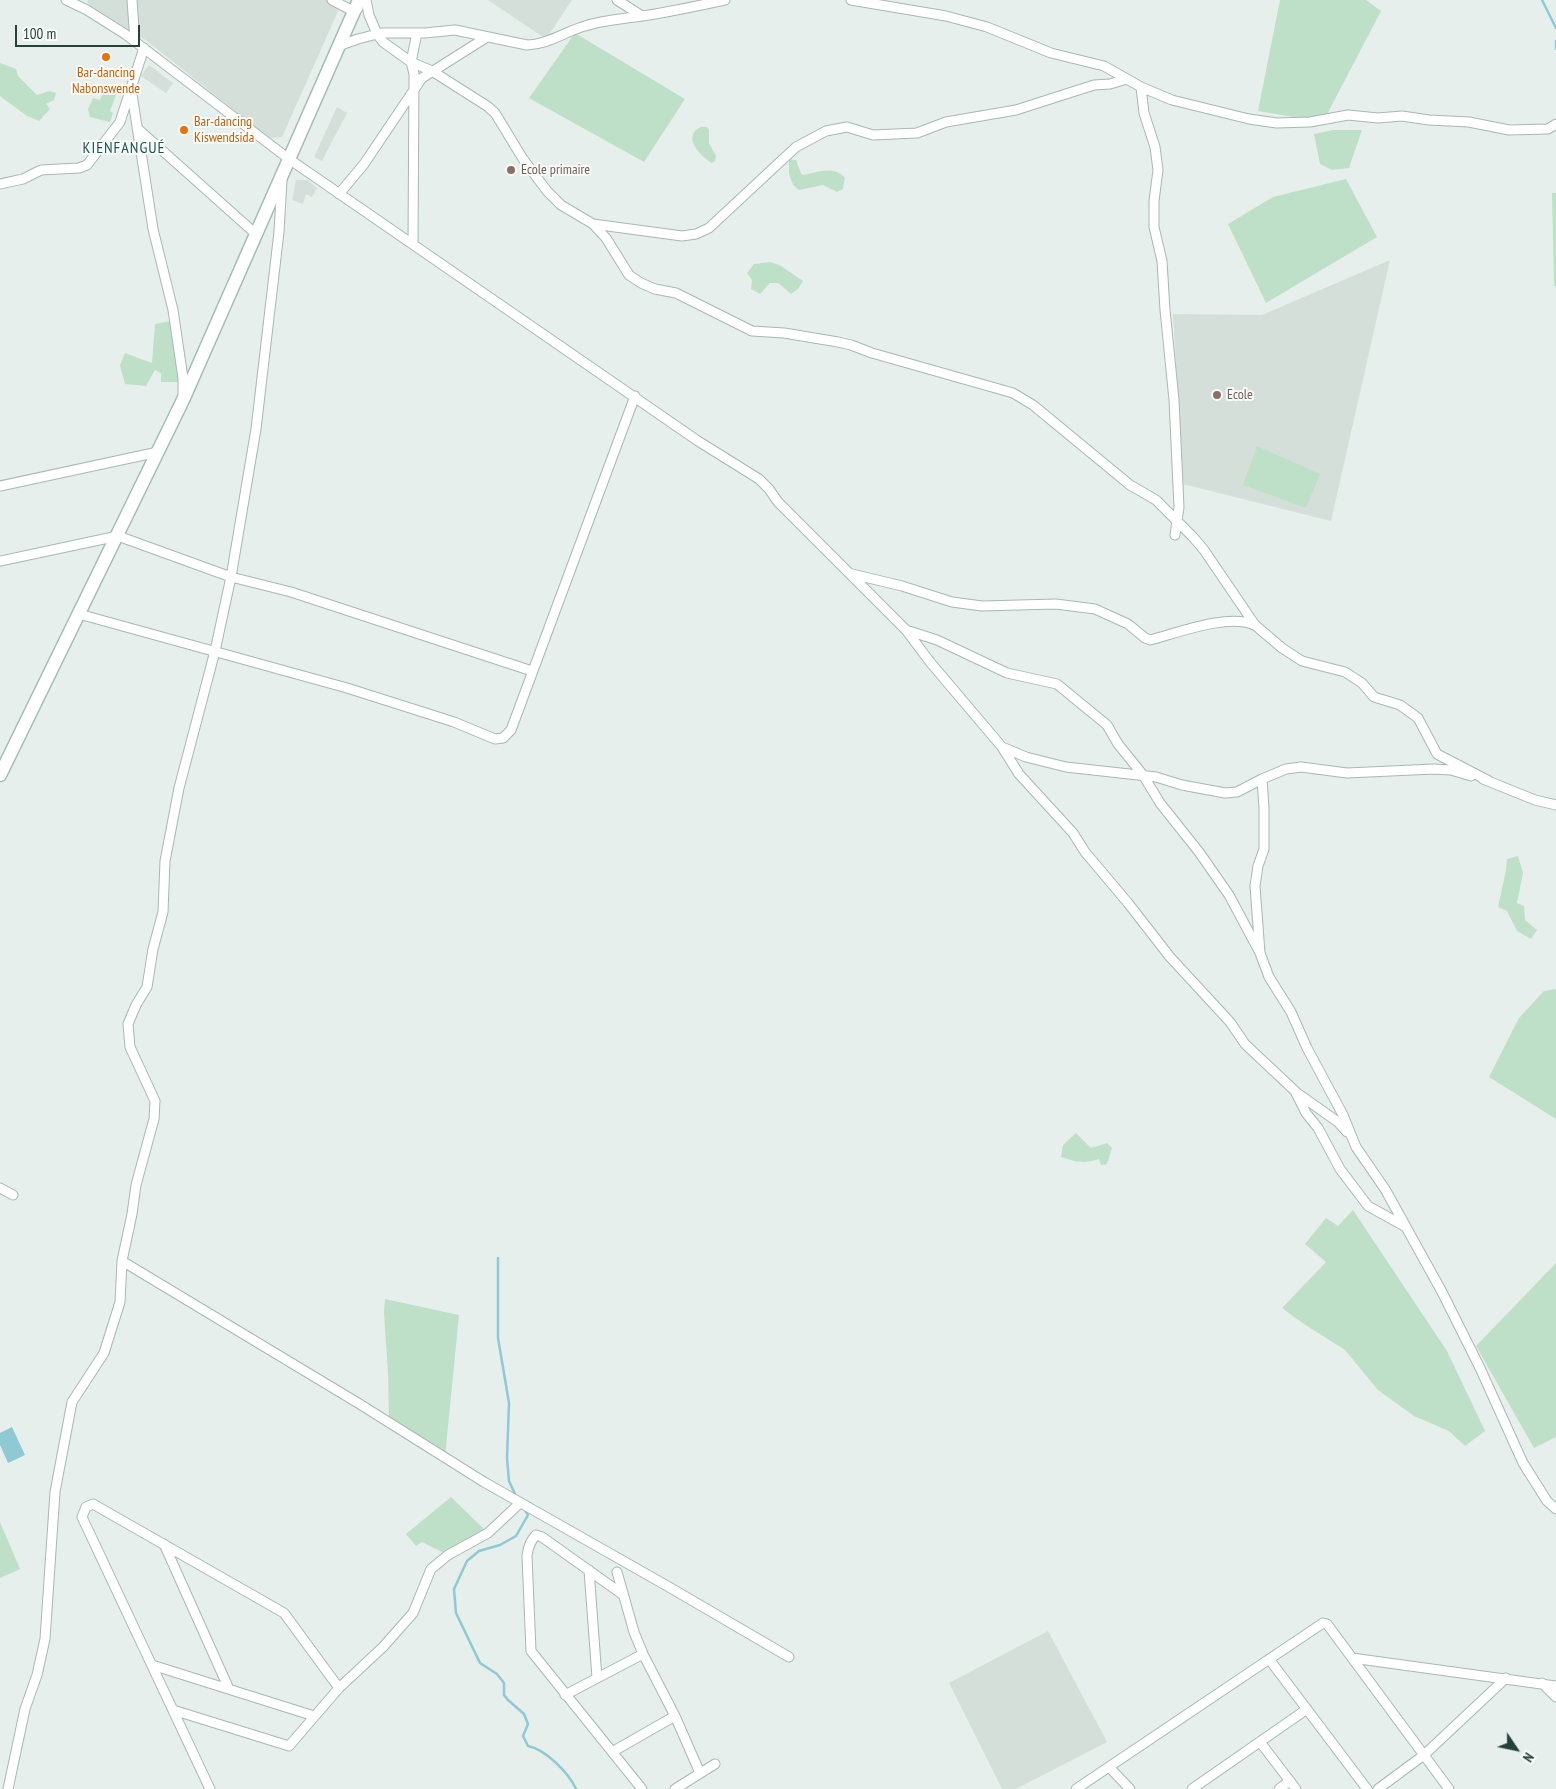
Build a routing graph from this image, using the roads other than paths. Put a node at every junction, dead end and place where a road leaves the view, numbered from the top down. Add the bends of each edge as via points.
1 (66, 0) edge
2 (132, 0) edge
3 (332, 0) edge
4 (365, 0) edge
5 (617, 0) edge
6 (725, 0) edge
7 (851, 0) edge
8 (357, 6) edge
9 (643, 16) junction
10 (416, 33) junction
11 (377, 34) junction
12 (487, 37) junction
13 (135, 42) junction
14 (341, 45) junction
15 (144, 48) junction
16 (411, 62) junction
17 (432, 71) junction
18 (1128, 79) junction
19 (1141, 86) junction
20 (131, 88) junction
21 (414, 89) junction
22 (1556, 124) edge
23 (137, 128) junction
24 (289, 159) junction
25 (282, 174) junction
26 (0, 184) edge
27 (339, 194) junction
28 (593, 224) junction
29 (257, 234) junction
30 (413, 244) junction
31 (635, 396) junction
32 (183, 400) junction
33 (158, 452) junction
34 (0, 486) edge
35 (1176, 521) junction
36 (1175, 534) dead end
37 (118, 536) junction
38 (0, 561) edge
39 (850, 574) junction
40 (231, 577) junction
41 (79, 614) junction
42 (1255, 625) junction
43 (906, 630) junction
44 (215, 651) junction
45 (532, 670) junction
46 (1002, 747) junction
47 (0, 775) edge
48 (1143, 775) junction
49 (1262, 779) junction
50 (1489, 781) junction
51 (1556, 805) edge
52 (1260, 953) junction
53 (1295, 1091) junction
54 (1352, 1137) junction
55 (0, 1188) edge
56 (13, 1195) dead end
57 (1406, 1227) junction
58 (122, 1261) junction
59 (520, 1502) junction
60 (1556, 1509) edge
61 (164, 1544) junction
62 (589, 1570) junction
63 (618, 1572) dead end
64 (622, 1594) junction
65 (643, 1654) junction
66 (789, 1658) dead end
67 (1352, 1658) junction
68 (1269, 1659) junction
69 (152, 1665) junction
70 (597, 1678) junction
71 (1506, 1678) junction
72 (1542, 1683) junction
73 (1556, 1686) edge
74 (339, 1688) junction
75 (229, 1689) junction
76 (565, 1695) junction
77 (1556, 1697) edge
78 (1307, 1709) junction
79 (173, 1710) junction
80 (314, 1716) junction
81 (675, 1716) junction
82 (1260, 1742) junction
83 (612, 1752) junction
84 (1424, 1755) junction
85 (715, 1764) dead end
86 (1109, 1766) junction
87 (700, 1774) junction
88 (1290, 1781) junction
89 (1205, 1786) edge
90 (212, 1788) edge
91 (8, 1789) edge
92 (642, 1789) edge
93 (675, 1789) edge
94 (1076, 1789) edge
95 (1130, 1789) edge
96 (1192, 1789) edge
97 (1279, 1789) edge
98 (1296, 1789) edge
99 (1367, 1789) edge
100 (1378, 1789) edge
101 (1449, 1789) edge

1 - 13 street
2 - 13 street
3 - 8 street
4 - 8 street
4 - 11 street
5 - 9 street
6 - 9 street
7 - 18 street via 946,16 987,27 1051,53 1104,66
8 - 14 main road
9 - 12 street via 584,26 538,45
10 - 11 street
10 - 12 street via 455,30
10 - 16 street
11 - 14 street
11 - 16 street
12 - 17 street
13 - 15 street
14 - 24 main road
15 - 20 street
15 - 24 street
16 - 17 street
16 - 21 street
17 - 21 street
17 - 28 street via 487,106 547,191 561,205
18 - 19 street
18 - 28 street via 1081,89 1016,110 946,122 916,133 873,135 847,127 826,131 796,147 709,228 696,234 682,236
19 - 22 street via 1172,100 1277,123 1310,122 1348,115 1469,122 1509,130 1548,129
19 - 35 street via 1158,170 1154,227 1162,261 1174,400 1178,480
20 - 23 street
20 - 26 street via 120,122 87,165 41,170
21 - 27 street via 364,164
21 - 30 street
23 - 29 street
23 - 32 street via 153,229 174,320
24 - 25 main road
24 - 27 street
25 - 29 main road
25 - 40 street via 280,232 256,429
27 - 30 street
28 - 35 street via 606,238 629,275 655,289 676,293 752,331 784,332 851,344 872,353 1013,393 1033,405 1130,485 1156,500
29 - 32 main road
30 - 31 street
31 - 39 street via 758,479
31 - 45 street
32 - 33 main road
33 - 34 street
33 - 37 main road
35 - 36 street
35 - 42 street via 1204,550
37 - 38 street
37 - 40 street
37 - 41 main road
39 - 42 street via 952,602 982,606 1056,604 1094,609 1128,624 1150,640 1194,626 1245,620
39 - 43 street
40 - 44 street
40 - 45 street via 299,594
41 - 44 street
41 - 47 main road
42 - 50 street via 1302,661 1345,672 1362,683 1374,697 1400,705 1418,718 1437,754
43 - 46 street
43 - 48 street via 937,640 1006,673 1057,684 1107,725
44 - 45 street via 454,722 494,739 503,738 510,730
44 - 58 street via 179,788 165,861 163,912 147,987 128,1024 130,1047 155,1100 154,1119 136,1185
46 - 48 street via 1066,767
46 - 53 street via 1019,774 1073,833 1084,852 1170,957 1230,1022 1245,1044
48 - 49 street via 1225,792 1243,790
48 - 52 street via 1229,895
49 - 50 street via 1301,767 1347,772 1451,770
49 - 52 street via 1264,849 1254,886
50 - 51 street
52 - 54 street via 1269,977 1291,1012
53 - 54 street via 1338,1122
53 - 57 street via 1340,1169 1368,1206
54 - 57 street
55 - 56 street
57 - 60 street via 1480,1368 1523,1463
58 - 59 street
58 - 91 street via 120,1302 104,1353 72,1402 55,1492 44,1640
59 - 66 street
59 - 74 street via 488,1533 448,1555 431,1569 414,1613
61 - 69 street via 93,1504 86,1507 82,1517
61 - 74 street via 284,1613
61 - 75 street
62 - 64 street
62 - 70 street
62 - 76 street via 542,1537 536,1535 528,1547 531,1651
63 - 64 street
64 - 65 street
65 - 70 street
65 - 81 street
67 - 68 street via 1323,1623
67 - 71 street
67 - 84 street
68 - 78 street
68 - 86 street
69 - 75 street
69 - 79 street
70 - 76 street
71 - 72 street
71 - 84 street
72 - 73 street
72 - 77 street
74 - 80 street
75 - 80 street
76 - 83 street
78 - 82 street
78 - 99 street
79 - 80 street via 289,1746
79 - 90 street
81 - 83 street
81 - 87 street
82 - 88 street
82 - 89 street
83 - 92 street
84 - 100 street
84 - 101 street
85 - 87 street
86 - 94 street
86 - 95 street
87 - 93 street
88 - 97 street
88 - 98 street
89 - 96 street

